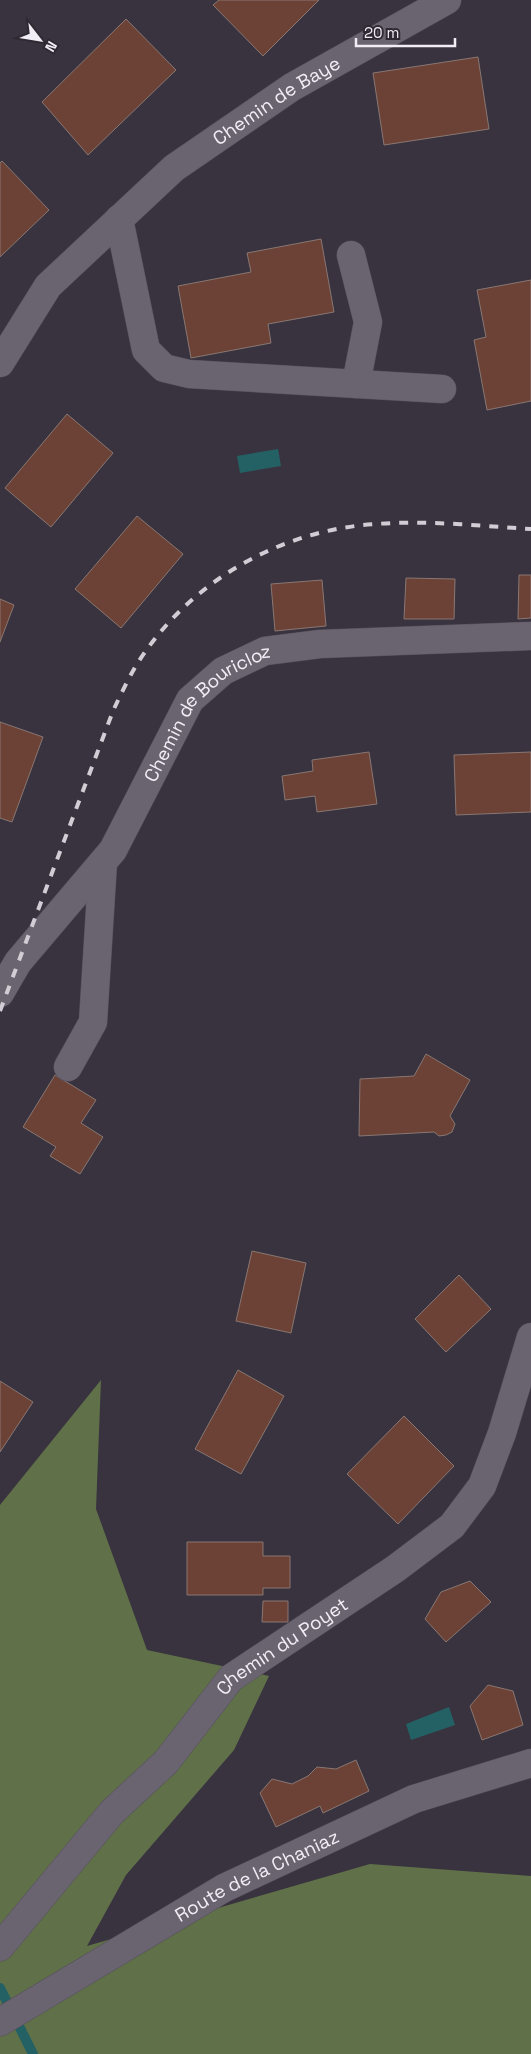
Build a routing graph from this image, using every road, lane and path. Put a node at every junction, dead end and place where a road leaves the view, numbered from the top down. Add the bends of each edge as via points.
1 (447, 0) edge
2 (119, 219) junction
3 (351, 255) dead end
4 (0, 363) edge
5 (356, 384) junction
6 (442, 389) dead end
7 (531, 636) edge
8 (103, 862) junction
9 (0, 993) edge
10 (68, 1067) dead end
11 (531, 1337) edge
12 (531, 1763) edge
13 (2, 1946) edge
14 (0, 2022) edge

1 - 2 street, Chemin de Baye via 292,87 174,168
2 - 4 street, Chemin de Baye via 48,286
2 - 5 street via 146,350 164,368 189,374
3 - 5 street via 368,322
5 - 6 street
7 - 8 street, Chemin de Bouricloz via 320,644 265,651 223,670 190,700 114,850
8 - 9 street, Chemin de Bouricloz via 18,962
8 - 10 street via 93,1022
11 - 13 street, Chemin du Poyet via 482,1486 452,1526 396,1569 231,1678 166,1762 112,1812
12 - 14 street, Route de la Chaniaz via 414,1799 224,1888

